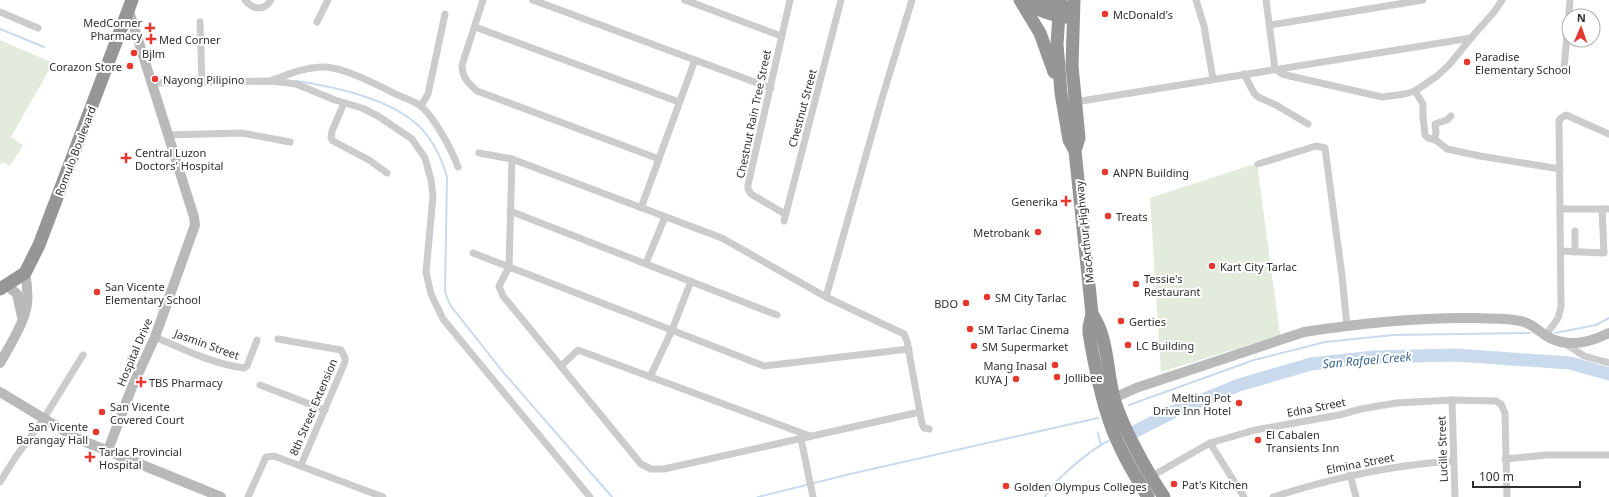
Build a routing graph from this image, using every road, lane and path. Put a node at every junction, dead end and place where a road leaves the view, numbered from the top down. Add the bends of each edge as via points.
1 (245, 0) edge
2 (271, 0) edge
3 (328, 0) edge
4 (483, 0) edge
5 (533, 0) edge
6 (685, 0) edge
7 (790, 0) edge
8 (841, 0) edge
9 (912, 0) edge
10 (1020, 0) edge
11 (1024, 0) edge
12 (1041, 0) edge
13 (1196, 0) edge
14 (1266, 0) edge
15 (1423, 0) edge
16 (1502, 0) edge
17 (1570, 0) edge
18 (131, 5) edge
19 (1059, 8) edge
20 (1074, 8) edge
21 (0, 12) edge
22 (445, 14) dead end
23 (200, 22) dead end
24 (317, 22) dead end
25 (1270, 25) junction
26 (475, 27) junction
27 (38, 28) dead end
28 (781, 36) junction
29 (1471, 38) junction
30 (694, 60) junction
31 (1275, 69) junction
32 (1564, 69) dead end
33 (1244, 74) junction
34 (1213, 79) junction
35 (272, 81) junction
36 (151, 82) junction
37 (202, 82) junction
38 (771, 88) junction
39 (1415, 91) junction
40 (1061, 92) junction
41 (344, 102) junction
42 (679, 102) junction
43 (1075, 102) junction
44 (421, 106) junction
45 (1451, 116) dead end
46 (1308, 124) dead end
47 (1609, 134) edge
48 (167, 135) junction
49 (1434, 140) junction
50 (290, 142) dead end
51 (1075, 151) junction
52 (479, 152) dead end
53 (658, 159) junction
54 (512, 160) junction
55 (1258, 164) dead end
56 (458, 167) dead end
57 (1560, 169) junction
58 (387, 173) dead end
59 (641, 208) junction
60 (1560, 209) junction
61 (1606, 209) edge
62 (510, 211) junction
63 (665, 217) junction
64 (784, 218) joint
65 (1575, 231) dead end
66 (1561, 251) junction
67 (1575, 252) junction
68 (473, 253) dead end
69 (646, 264) junction
70 (508, 267) junction
71 (25, 273) junction
72 (691, 281) junction
73 (4, 287) edge
74 (826, 297) junction
75 (1092, 314) junction
76 (777, 315) dead end
77 (22, 319) junction
78 (1347, 326) junction
79 (672, 330) junction
80 (1546, 335) junction
81 (155, 336) junction
82 (1606, 336) edge
83 (278, 339) dead end
84 (257, 340) dead end
85 (1566, 344) junction
86 (908, 349) junction
87 (83, 355) dead end
88 (0, 363) edge
89 (1609, 363) edge
90 (561, 366) junction
91 (650, 377) junction
92 (260, 385) dead end
93 (0, 392) edge
94 (1114, 398) junction
95 (1452, 400) junction
96 (324, 410) junction
97 (920, 412) junction
98 (44, 418) junction
99 (928, 429) dead end
100 (810, 436) junction
101 (801, 439) junction
102 (1210, 443) junction
103 (108, 450) junction
104 (1609, 455) edge
105 (1505, 459) junction
106 (1453, 460) junction
107 (301, 465) junction
108 (1350, 475) junction
109 (1152, 476) junction
110 (0, 482) edge
111 (367, 494) edge
112 (813, 496) edge
113 (221, 497) edge
114 (248, 497) edge
115 (383, 497) edge
116 (590, 497) edge
117 (1148, 497) edge
118 (1164, 497) edge
119 (1244, 497) edge
120 (1273, 497) edge
121 (1356, 497) edge
122 (1455, 497) edge
123 (1506, 497) edge

1 - 2 street via 255,9 265,7
3 - 24 street
4 - 26 street
5 - 30 street
6 - 28 street
7 - 28 street, Chestnut Rain Tree Street
8 - 64 street, Chestnut Street
9 - 74 street
10 - 40 highway via 1040,33
11 - 19 highway via 1033,7
12 - 19 highway
13 - 34 street via 1204,26
14 - 25 street
15 - 25 street
16 - 29 street
17 - 32 street
18 - 36 street, Hospital Drive
18 - 71 highway, Romulo Boulevard via 39,245
19 - 20 highway
19 - 40 highway, MacArthur Highway via 1057,44
20 - 43 highway, MacArthur Highway via 1072,66
21 - 27 street
22 - 44 street via 428,94
23 - 37 street
25 - 31 street
26 - 42 street
26 - 53 street via 462,71 465,80 477,91
28 - 38 street, Chestnut Rain Tree Street
29 - 31 street
29 - 39 street via 1450,65
30 - 38 street
30 - 42 street
31 - 33 street
31 - 39 street via 1282,74 1382,97
33 - 34 street
33 - 46 street via 1258,97
34 - 43 street
35 - 37 street
35 - 41 street via 296,84
35 - 44 street via 296,71 324,67 365,79
36 - 37 street
36 - 48 street, Hospital Drive
38 - 64 street, Chestnut Rain Tree Street via 748,189 751,194
39 - 49 street via 1424,104 1425,135
40 - 51 highway, MacArthur Highway via 1068,140
41 - 58 street via 331,138
41 - 116 street via 378,116 412,139 419,148 428,168 433,196 426,272 431,294 443,319
42 - 53 street
43 - 51 highway, MacArthur Highway via 1079,138
44 - 56 street via 436,125
45 - 49 street via 1436,124
47 - 57 street via 1572,117 1563,116 1559,121
48 - 50 street via 242,133
48 - 81 street, Hospital Drive via 195,225
49 - 57 street via 1451,150
51 - 75 highway, MacArthur Highway
52 - 54 street
53 - 59 street
54 - 59 street
54 - 62 street
55 - 78 street via 1316,146 1325,148 1342,269
57 - 60 street
59 - 63 street
60 - 61 street
60 - 66 street
61 - 67 street via 1604,253
62 - 69 street
62 - 70 street
63 - 69 street
63 - 74 street via 722,238
65 - 67 street
66 - 67 street
66 - 80 street via 1561,307 1558,318
68 - 70 street
69 - 72 street
70 - 79 street
70 - 90 street via 499,286 503,296
71 - 73 highway, Romulo Boulevard
71 - 77 street via 27,305
72 - 76 street
72 - 79 street
73 - 77 street via 17,294
74 - 86 street via 901,332 906,337
75 - 94 highway, MacArthur Highway via 1102,336
75 - 117 highway, MacArthur Highway via 1089,332 1106,412 1120,446
77 - 88 street
78 - 80 street via 1449,318 1510,319 1530,323
78 - 94 street via 1304,332 1136,388
79 - 86 street via 764,366
79 - 91 street
80 - 85 street
81 - 84 street, Jasmin Street via 225,365 244,368
81 - 103 street, Hospital Drive
82 - 85 street via 1582,343
83 - 96 street, 8th Street Extension via 341,350 344,353 345,362
85 - 89 street via 1584,356
86 - 97 street
87 - 98 street
90 - 91 street via 578,350
90 - 101 street via 641,464 651,469 664,469
91 - 100 street
92 - 96 street
93 - 98 street
94 - 109 highway, MacArthur Highway
95 - 102 street, Edna Street via 1396,403 1254,430
95 - 105 street, Edna Street via 1496,401 1501,404 1505,413
95 - 106 street, Lucille Street
96 - 107 street, 8th Street Extension
97 - 99 street via 923,426
97 - 100 street
98 - 103 street via 76,438
98 - 110 street
100 - 101 street
101 - 112 street
102 - 109 street, Edna Street
102 - 119 street
103 - 113 street
104 - 105 street via 1546,455
105 - 123 street
106 - 108 street, Elmina Street via 1418,463
106 - 122 street, Lucille Street
107 - 111 street
107 - 114 street via 274,456 266,458
108 - 120 street, Elmina Street
108 - 121 street
109 - 118 highway, MacArthur Highway
111 - 115 street

